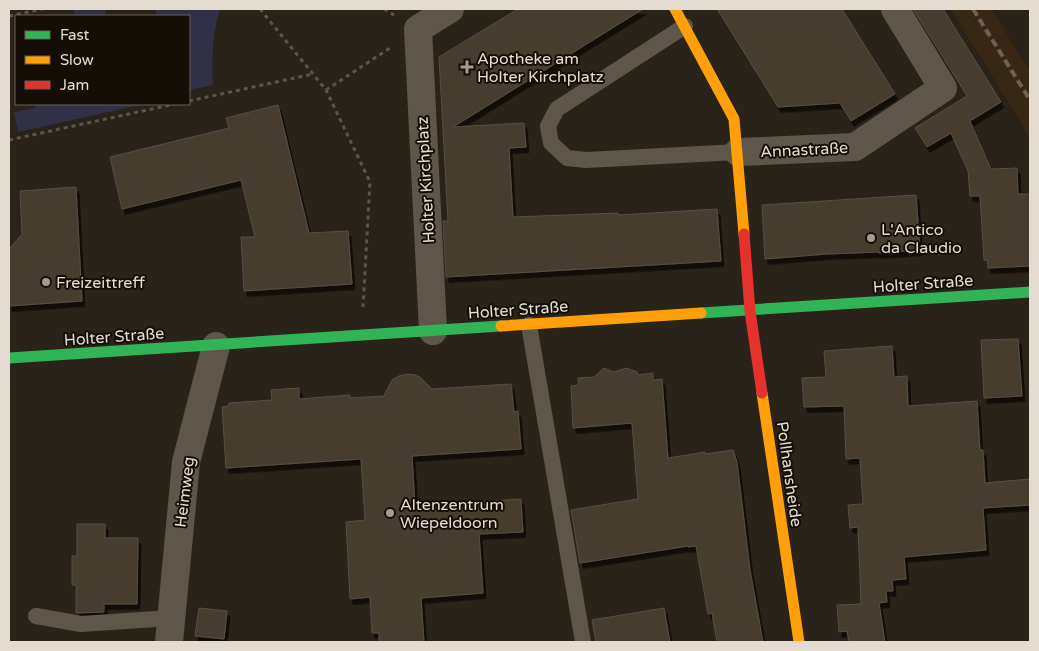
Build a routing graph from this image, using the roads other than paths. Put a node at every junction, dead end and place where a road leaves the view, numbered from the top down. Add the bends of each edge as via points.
1 (450, 9) edge
2 (675, 9) edge
3 (895, 9) edge
4 (685, 26) junction
5 (738, 152) junction
6 (1030, 292) edge
7 (750, 311) junction
8 (529, 324) junction
9 (433, 331) junction
10 (216, 346) junction
11 (9, 358) edge
12 (36, 616) dead end
13 (170, 630) edge
14 (583, 642) edge
15 (799, 642) edge

1 - 9 street, Holter Kirchplatz via 418,29
2 - 4 street, Annastraße
3 - 5 street, Annastraße via 943,88 854,147
4 - 5 street, Annastraße via 734,119
4 - 5 lane via 557,110 548,126 551,143 567,158 586,160
5 - 7 street, Annastraße
6 - 7 street, Holter Straße
7 - 8 street, Holter Straße
7 - 15 street, Pollhansheide
8 - 9 street, Holter Straße
8 - 14 lane
9 - 10 street, Holter Straße
10 - 11 street, Holter Straße
10 - 13 street, Heimweg via 186,462
12 - 13 lane via 81,624

